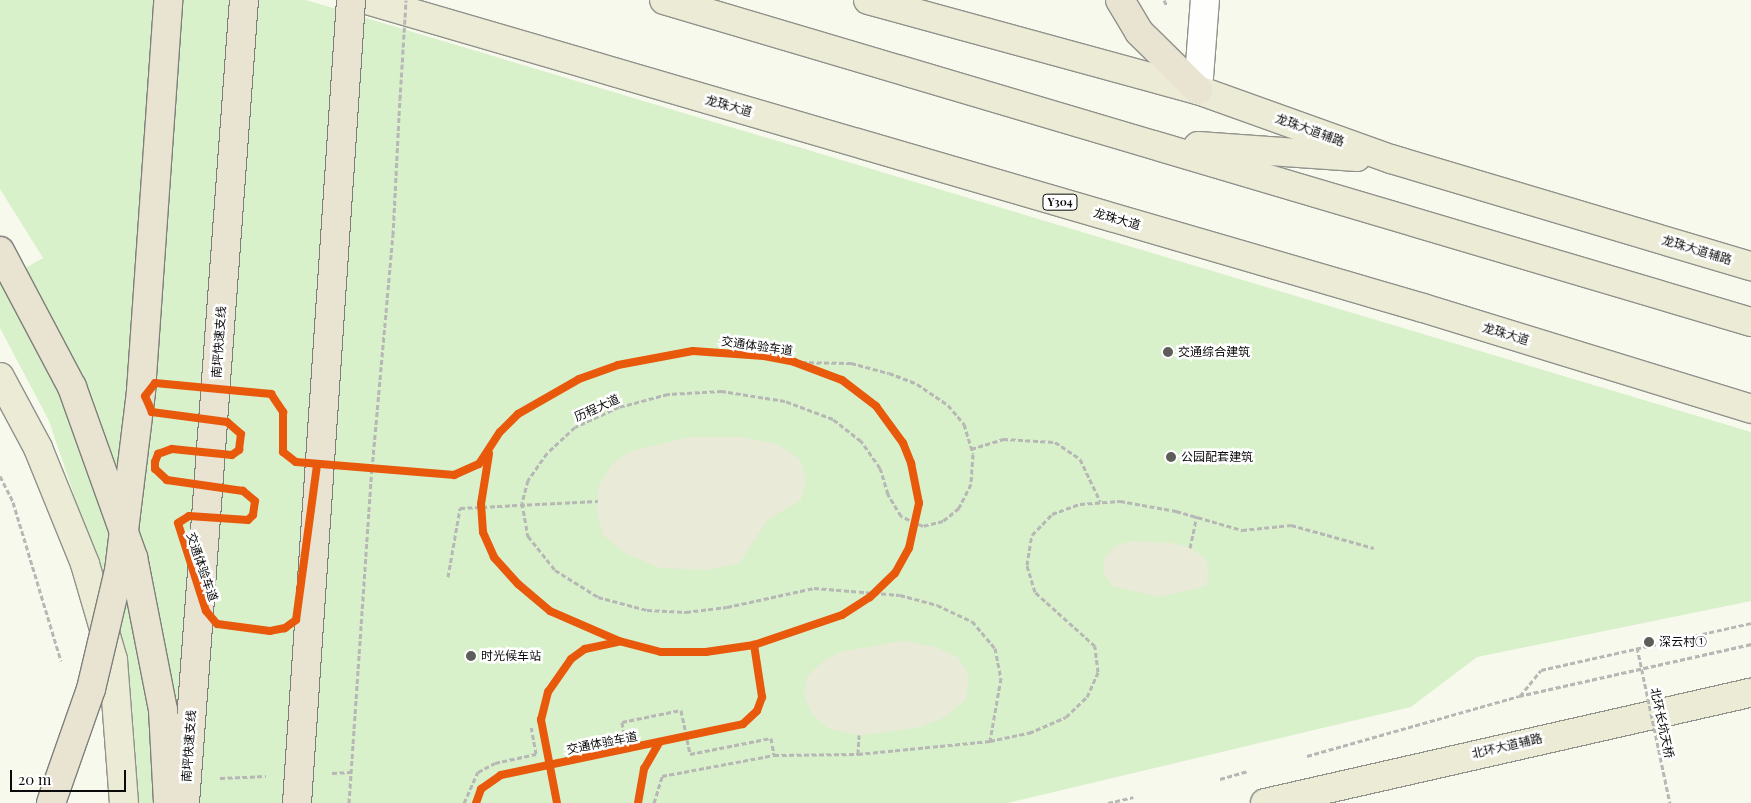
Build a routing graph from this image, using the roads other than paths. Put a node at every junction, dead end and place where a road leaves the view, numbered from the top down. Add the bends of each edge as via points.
1 (168, 0) edge
2 (244, 0) edge
3 (351, 0) edge
4 (368, 0) edge
5 (664, 0) edge
6 (868, 0) edge
7 (1120, 0) edge
8 (1205, 0) edge
9 (1198, 90) junction
10 (1147, 143) junction
11 (1391, 159) junction
12 (0, 251) edge
13 (1751, 266) edge
14 (1751, 322) edge
15 (0, 377) edge
16 (1751, 408) edge
17 (1751, 693) edge
18 (51, 803) edge
19 (124, 803) edge
20 (168, 803) edge
21 (185, 803) edge
22 (297, 803) edge
23 (1265, 803) edge

1 - 18 highway, bridge via 142,390 119,571 91,689
2 - 21 highway, 南坪快速支线, bridge
3 - 22 highway, bridge
4 - 16 main road, 龙珠大道 / Y304 via 1423,308
5 - 10 main road
6 - 9 main road, 龙珠大道辅路
7 - 9 highway via 1139,32
8 - 9 street
9 - 11 main road, 龙珠大道辅路
10 - 11 main road
10 - 14 main road
11 - 13 main road, 龙珠大道辅路
12 - 20 highway, bridge via 72,387 132,557 163,710
15 - 19 main road via 38,448 85,564 113,660
17 - 23 main road, 北环大道辅路

